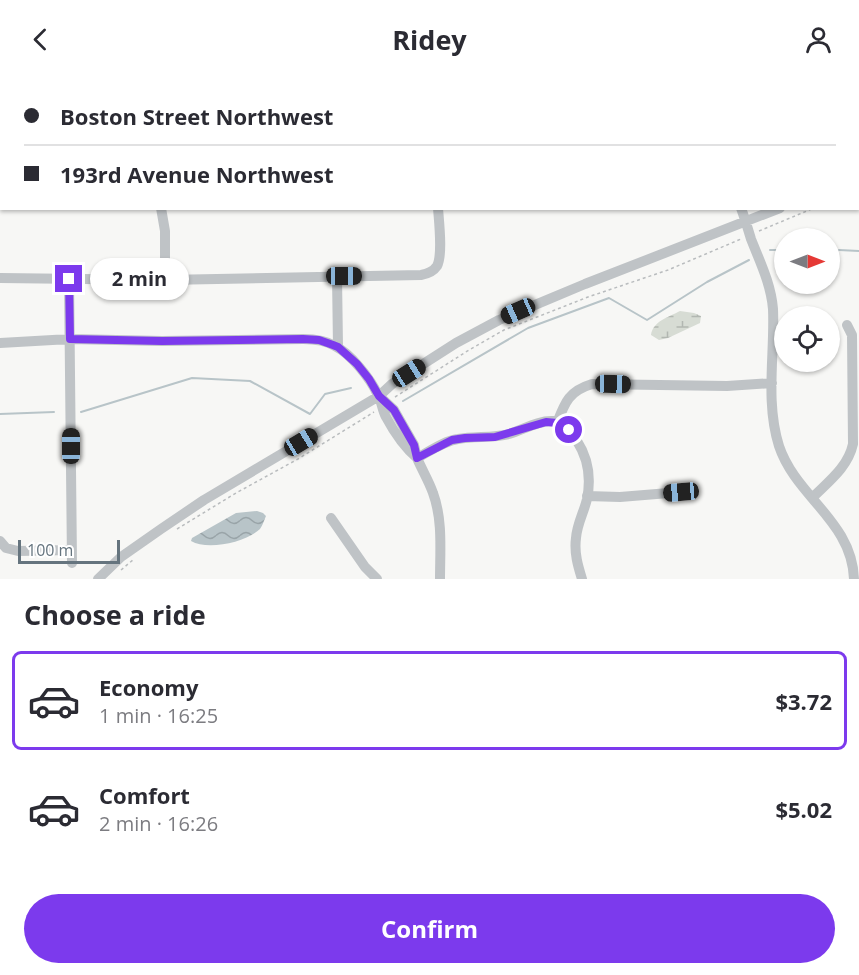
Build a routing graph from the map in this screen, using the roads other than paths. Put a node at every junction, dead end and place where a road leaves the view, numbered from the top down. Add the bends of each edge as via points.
1 (161, 210) edge
2 (438, 210) edge
3 (742, 210) edge
4 (775, 210) edge
5 (747, 222) junction
6 (338, 276) junction
7 (0, 278) edge
8 (69, 279) junction
9 (165, 280) junction
10 (847, 325) dead end
11 (70, 339) junction
12 (0, 343) edge
13 (338, 347) junction
14 (772, 383) junction
15 (382, 402) junction
16 (557, 423) junction
17 (417, 458) junction
18 (681, 492) dead end
19 (587, 496) junction
20 (812, 498) junction
21 (332, 518) dead end
22 (0, 541) edge
23 (72, 550) junction
24 (72, 563) dead end
25 (98, 579) edge
26 (377, 579) edge
27 (440, 579) edge
28 (582, 579) edge
29 (854, 579) edge

1 - 9 street
2 - 6 street via 438,261 430,272
3 - 5 street
4 - 5 street
5 - 14 street via 772,301
5 - 15 street via 499,320 392,384
6 - 9 street
6 - 13 street
7 - 8 street
8 - 9 street
8 - 11 street
10 - 20 street via 852,335 853,444 844,466
11 - 12 street
11 - 13 street via 314,339
11 - 23 street
13 - 15 street via 357,364
14 - 16 street via 592,384 569,397
14 - 20 street via 772,417 780,447 795,477
15 - 17 street via 384,415 406,449
15 - 25 street via 204,500 121,556
16 - 17 street via 546,422 495,437 452,440
16 - 19 street via 569,430 583,453 589,475
17 - 27 street via 438,509
18 - 19 street
19 - 28 street via 575,552
20 - 29 street via 844,538
21 - 26 street
22 - 23 street via 6,548 18,551
23 - 24 street

